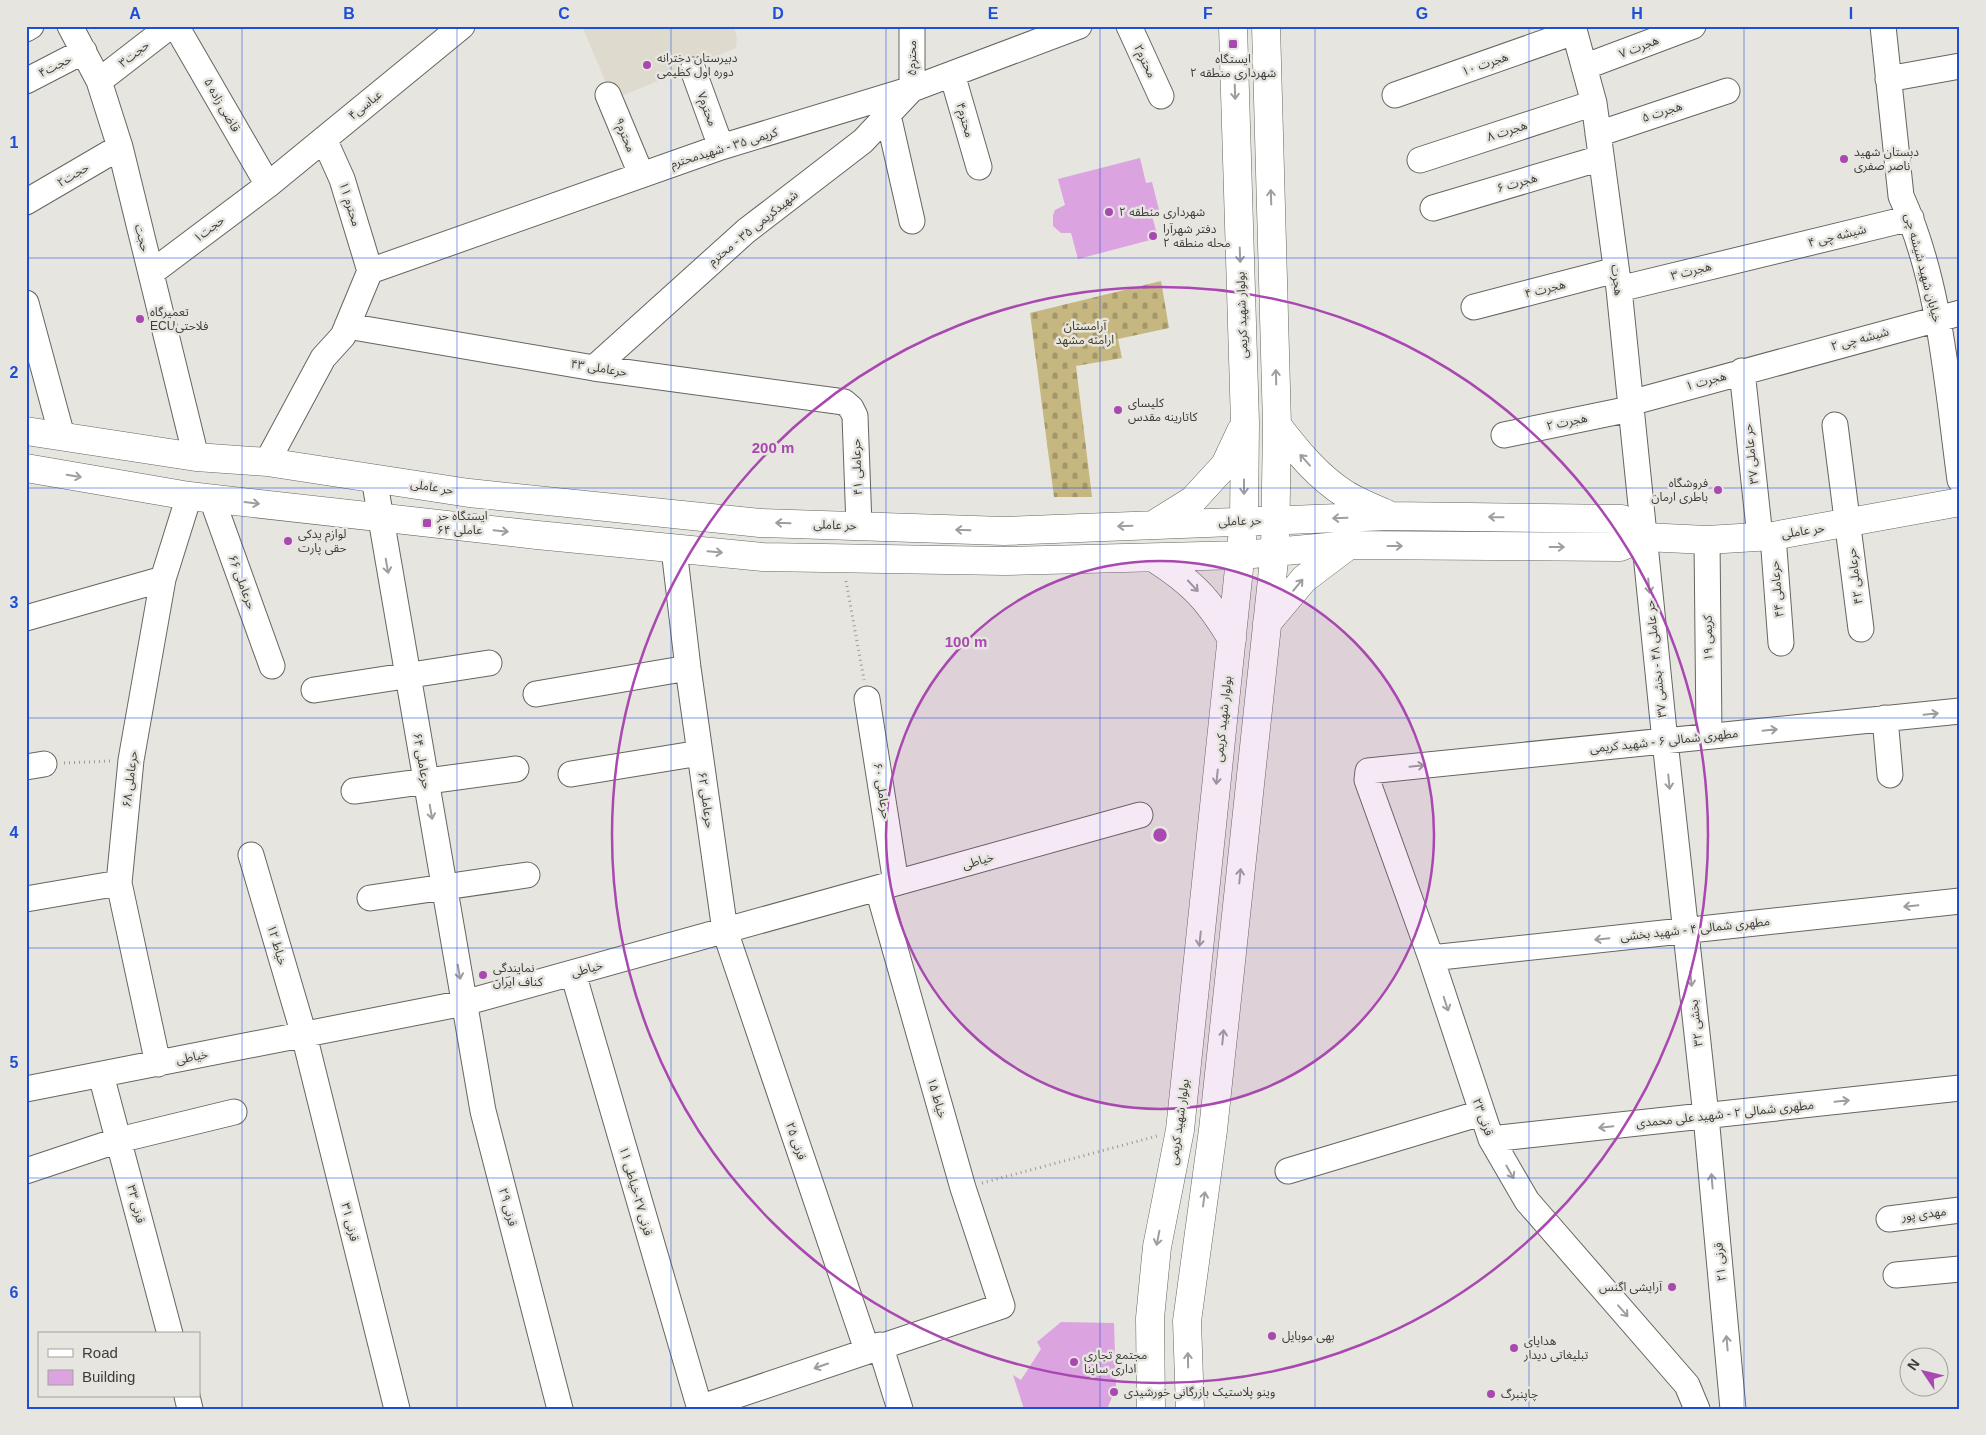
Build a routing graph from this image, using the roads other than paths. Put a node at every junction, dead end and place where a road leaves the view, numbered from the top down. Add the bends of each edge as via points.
1 (31, 26) edge
2 (70, 26) edge
3 (170, 26) edge
4 (176, 26) edge
5 (462, 26) edge
6 (912, 26) edge
7 (1079, 26) edge
8 (1129, 26) edge
9 (1233, 26) edge
10 (1266, 26) edge
11 (1693, 26) edge
12 (1883, 26) edge
13 (26, 29) edge
14 (1573, 29) edge
15 (84, 52) junction
16 (1960, 66) edge
17 (1584, 67) junction
18 (693, 70) dead end
19 (952, 74) junction
20 (1888, 79) junction
21 (26, 81) edge
22 (99, 81) junction
23 (912, 89) junction
24 (1726, 91) dead end
25 (608, 95) dead end
26 (1395, 95) dead end
27 (1160, 96) dead end
28 (1594, 102) junction
29 (888, 115) junction
30 (1598, 134) junction
31 (324, 139) junction
32 (120, 147) junction
33 (721, 147) junction
34 (1601, 158) junction
35 (1420, 160) dead end
36 (978, 167) dead end
37 (641, 174) junction
38 (268, 185) junction
39 (26, 202) edge
40 (1433, 208) dead end
41 (1911, 218) junction
42 (912, 221) dead end
43 (1763, 254) joint
44 (370, 271) junction
45 (151, 274) junction
46 (1618, 280) junction
47 (26, 303) edge
48 (1474, 307) dead end
49 (1949, 315) edge
50 (347, 326) junction
51 (1783, 360) joint
52 (594, 368) junction
53 (1742, 371) junction
54 (1630, 406) junction
55 (851, 408) joint
56 (1245, 422) junction
57 (1277, 425) junction
58 (1835, 425) dead end
59 (26, 431) edge
60 (1504, 435) dead end
61 (62, 436) junction
62 (196, 457) junction
63 (267, 462) junction
64 (26, 468) edge
65 (374, 478) junction
66 (1960, 480) edge
67 (201, 497) junction
68 (1960, 502) edge
69 (1389, 516) junction
70 (379, 518) junction
71 (1275, 520) junction
72 (1244, 521) junction
73 (1849, 524) junction
74 (1152, 525) junction
75 (860, 526) junction
76 (1766, 536) junction
77 (1644, 537) junction
78 (1707, 540) junction
79 (1349, 545) junction
80 (674, 548) junction
81 (1275, 551) junction
82 (1242, 555) junction
83 (1154, 558) junction
84 (163, 580) junction
85 (26, 618) edge
86 (1267, 622) junction
87 (1861, 629) dead end
88 (1232, 639) junction
89 (1781, 643) dead end
90 (489, 663) dead end
91 (272, 666) dead end
92 (688, 668) junction
93 (407, 676) junction
94 (314, 690) dead end
95 (536, 694) dead end
96 (867, 699) road end
97 (1960, 711) edge
98 (1885, 718) junction
99 (1709, 736) junction
100 (1665, 741) junction
101 (700, 753) junction
102 (516, 769) dead end
103 (1368, 771) joint
104 (571, 774) dead end
105 (1890, 775) dead end
106 (425, 781) junction
107 (354, 791) dead end
108 (1140, 815) dead end
109 (251, 854) dead end
110 (527, 875) dead end
111 (119, 883) junction
112 (887, 886) junction
113 (444, 887) junction
114 (370, 898) dead end
115 (26, 899) edge
116 (1960, 901) edge
117 (1686, 930) junction
118 (724, 931) junction
119 (1431, 958) junction
120 (573, 973) junction
121 (464, 1003) junction
122 (304, 1035) junction
123 (158, 1064) junction
124 (101, 1075) junction
125 (1960, 1088) edge
126 (26, 1089) edge
127 (234, 1112) dead end
128 (1481, 1113) junction
129 (1706, 1116) junction
130 (119, 1140) junction
131 (1491, 1140) junction
132 (26, 1171) edge
133 (1288, 1171) dead end
134 (1960, 1210) edge
135 (1889, 1219) dead end
136 (1960, 1269) edge
137 (1896, 1275) dead end
138 (169, 1332) edge
139 (873, 1348) junction
140 (1729, 1369) junction
141 (1694, 1401) edge
142 (1192, 1405) edge
143 (1150, 1406) edge
144 (699, 1408) edge
145 (397, 1409) edge
146 (560, 1409) edge
147 (900, 1409) edge
148 (1733, 1409) edge

1 - 13 street
2 - 15 street, حجت
3 - 22 street, حجت۳
4 - 38 street, قاضی زاده ۵
5 - 31 street, عباسی۴
6 - 23 street, محترم۵
7 - 19 street, کریمی ۳۵ - شهیدمحترم
8 - 27 street, محترم۲
9 -> 56 main road, بولوار شهید کریمی
57 -> 10 main road
11 - 17 street, هجرت ۷
12 - 20 street, خیابان شهید شیشه چی
14 - 17 street, هجرت
14 - 26 street, هجرت ۱۰
15 - 21 street, حجت۴
15 - 22 street, حجت
16 - 20 street
17 - 28 street, هجرت
18 - 33 street, محترم۷
19 - 23 street, کریمی ۳۵ - شهیدمحترم
19 - 36 street, محترم۴
20 - 41 street, خیابان شهید شیشه چی via 1901,196
22 - 32 street, حجت
23 - 29 street, شهیدکریمی ۳۵ - محترم
23 - 33 street, کریمی ۳۵ - شهیدمحترم
24 - 30 street, هجرت ۵
25 - 37 street, محترم۹
28 - 30 street, هجرت
28 - 35 street, هجرت ۸
29 - 42 street
29 - 52 street, شهیدکریمی ۳۵ - محترم via 863,141 746,231
30 - 34 street, هجرت
31 - 38 street, عباسی۴
31 - 44 street, محترم ۱۱ via 342,179
32 - 39 street, حجت۲
32 - 45 street, حجت
33 - 37 street, کریمی ۳۵ - شهیدمحترم
34 - 40 street, هجرت ۶
34 - 46 street, هجرت
37 - 44 street, کریمی ۳۵ - شهیدمحترم
38 - 45 street, حجت۱
41 - 43 street, شیشه چی ۴
41 - 49 street, خیابان شهید شیشه چی
43 - 46 street, هجرت ۳
44 - 50 street
45 - 62 street, حجت
46 - 48 street, هجرت ۴
46 - 54 street, هجرت
47 - 61 street
49 - 51 street, شیشه چی ۲
49 - 66 street, خیابان شهید شیشه چی
50 - 52 street, حرعاملی ۴۳
50 - 63 street via 323,358
51 - 53 street, هجرت ۱
52 - 55 street, حرعاملی ۴۳ via 844,402
53 - 54 street, هجرت ۱
53 - 76 street, حر عاملی ۳۷
54 - 60 street, هجرت ۲
54 - 77 street, هجرت
55 - 75 street, حرعاملی ۴۱ via 855,416
56 -> 72 main road, بولوار شهید کریمی
56 - 74 main road via 1225,465 1192,500
69 -> 57 main road via 1345,494 1307,463
57 - 71 main road
58 - 73 street, حرعاملی ۴۲
59 - 61 main road, حر عاملی
61 - 62 main road, حر عاملی
62 - 63 main road, حر عاملی
63 - 65 main road, حر عاملی
64 -> 67 main road, حر عاملی
65 - 70 street, حرعاملی ۶۴
75 -> 65 main road, حر عاملی via 741,521 469,493
67 -> 70 main road, حر عاملی
67 - 84 street, حرعاملی ۶۸
67 - 91 street, حرعاملی ۶۶
68 - 73 main road, حر عاملی
69 -> 71 main road, حر عاملی
77 -> 69 main road, حر عاملی via 1622,519
70 -> 80 main road, حر عاملی
70 -> 93 street, حرعاملی ۶۴
71 - 72 main road, حر عاملی
71 - 81 main road
72 - 74 main road, حر عاملی
72 - 82 main road, بولوار شهید کریمی
73 - 76 main road, حر عاملی
73 - 87 street, حرعاملی ۴۲
74 -> 75 main road, حر عاملی via 1004,531
76 - 78 main road, حر عاملی
76 - 89 street, حرعاملی ۴۴
77 - 78 main road, حر عاملی
79 -> 77 main road, حر عاملی via 1620,547
77 -> 100 street, حر عاملی ۴۸ - بخشی ۳۷
78 - 99 street, کریمی ۱۹
79 - 81 main road, حر عاملی
86 -> 79 main road via 1304,578
80 -> 83 main road, حر عاملی via 763,557 1005,561
80 - 92 street, حرعاملی ۶۲
81 - 82 main road, حر عاملی
81 - 86 main road
82 - 83 main road, حر عاملی
82 - 88 main road, بولوار شهید کریمی
83 -> 88 main road via 1185,578 1214,610
84 - 85 street
84 - 111 street, حرعاملی ۶۸ via 131,760
142 -> 86 main road via 1187,1321 1213,1130
88 -> 143 main road, بولوار شهید کریمی via 1180,1130 1156,1247 1150,1318
90 - 93 street
92 - 95 street
92 - 101 street, حرعاملی ۶۲
93 - 94 street
93 - 106 street, حرعاملی ۶۴
96 - 112 street, حرعاملی ۶۰
98 -> 97 street, مطهری شمالی ۶ - شهید کریمی
99 -> 98 street, مطهری شمالی ۶ - شهید کریمی
98 - 105 street
99 - 100 street, مطهری شمالی ۶ - شهید کریمی
103 -> 100 street, مطهری شمالی ۶ - شهید کریمی
100 -> 117 street, حر عاملی ۴۸ - بخشی ۳۷
101 - 104 street
101 - 118 street, حرعاملی ۶۲
102 - 106 street
103 - 119 street, قرنی ۲۳ via 1367,780
106 - 107 street
106 -> 113 street, حرعاملی ۶۴
108 - 112 street, خیاطی
109 - 122 street, خیاط ۱۲
110 - 113 street
111 - 115 street
111 - 123 street, حرعاملی ۶۸
112 - 118 street, خیاطی
112 - 139 street, خیاط ۱۵ via 963,1188 1002,1306
113 - 114 street
113 -> 121 street, حرعاملی ۶۴
116 -> 117 street, مطهری شمالی ۴ - شهید بخشی
117 -> 119 street, مطهری شمالی ۴ - شهید بخشی
117 -> 129 street, بخشی ۳۲
118 - 120 street, خیاطی
118 - 139 street, قرنی ۲۵
119 -> 128 street, قرنی ۲۳
120 - 121 street, خیاطی
120 - 144 street, قرنی ۲۷-خیاطی ۱۱
121 - 122 street, خیاطی
121 - 146 street, قرنی ۲۹ via 483,1111
122 - 123 street, خیاطی
122 - 145 street, قرنی ۳۱
123 - 124 street, خیاطی
124 - 126 street, خیاطی
124 - 130 street, قرنی ۳۳
129 -> 125 street, مطهری شمالی ۲ - شهید علی محمدی
127 - 130 street
128 - 131 street, قرنی ۲۳
128 - 133 street
129 -> 131 street, مطهری شمالی ۲ - شهید علی محمدی
140 -> 129 street, قرنی ۲۱
130 - 132 street
130 - 138 street, قرنی ۳۳
131 -> 141 street, قرنی ۲۳ via 1527,1201 1687,1385
134 - 135 street, مهدی پور
136 - 137 street
139 -> 144 street
139 - 147 street, قرنی ۲۵
140 - 141 street
140 - 148 street, قرنی ۲۱

